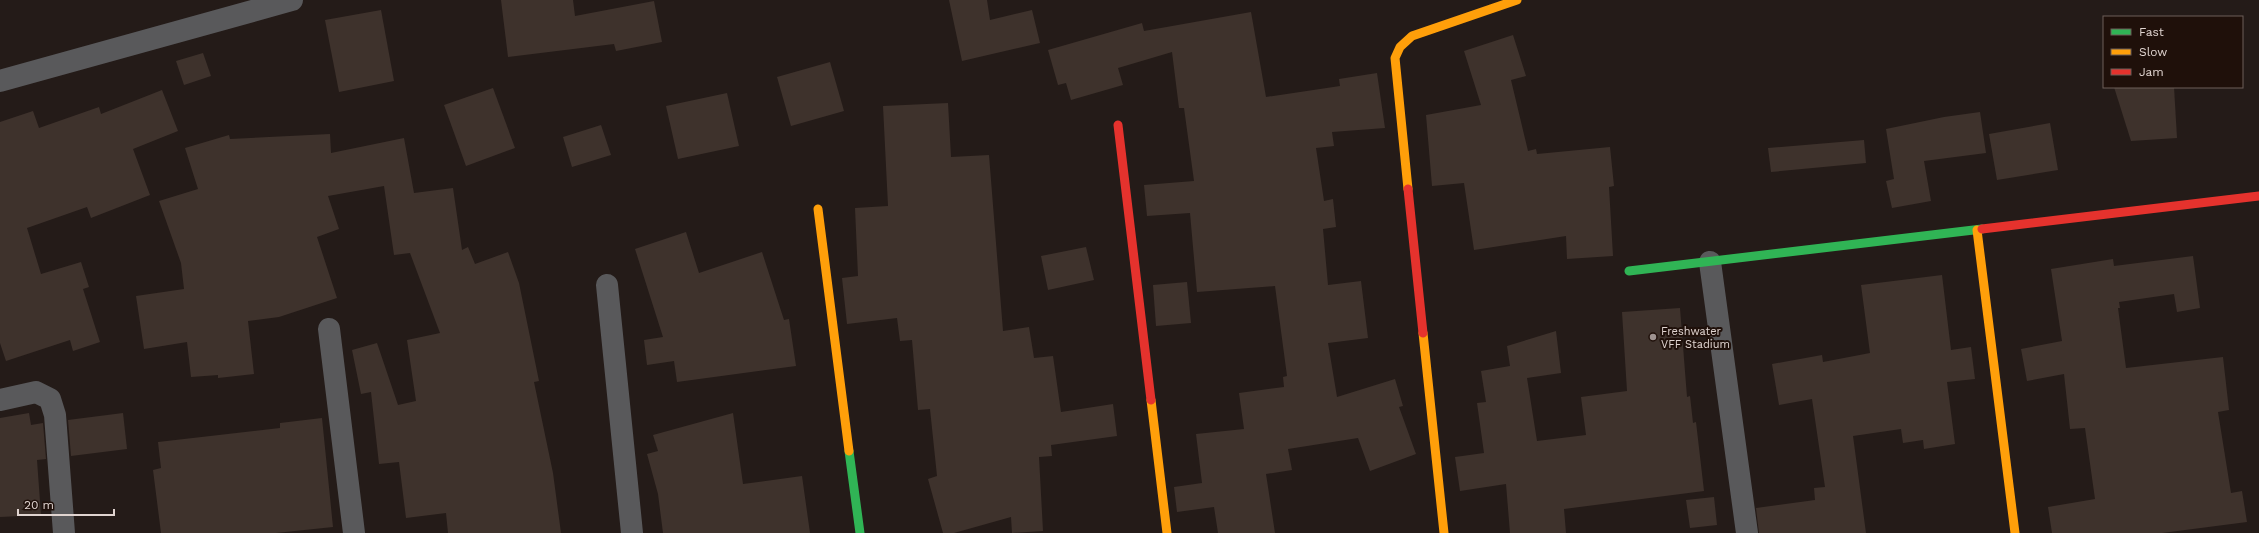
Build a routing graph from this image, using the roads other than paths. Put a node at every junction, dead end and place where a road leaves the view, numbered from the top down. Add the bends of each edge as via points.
1 (292, 0) edge
2 (1517, 0) edge
3 (0, 81) edge
4 (1118, 125) dead end
5 (2259, 196) edge
6 (818, 209) dead end
7 (1977, 230) junction
8 (1710, 262) junction
9 (1630, 271) dead end
10 (607, 284) dead end
11 (330, 328) dead end
12 (0, 400) edge
13 (64, 533) edge
14 (354, 533) edge
15 (632, 533) edge
16 (860, 533) edge
17 (1167, 533) edge
18 (1444, 533) edge
19 (1747, 533) edge
20 (2015, 533) edge

1 - 3 street
2 - 18 street via 1412,36 1400,47 1395,58
4 - 17 street
5 - 7 street
6 - 16 street
7 - 8 street
7 - 20 street
8 - 9 street
8 - 19 street
10 - 15 street
11 - 14 street
12 - 13 street via 36,392 50,399 55,415

